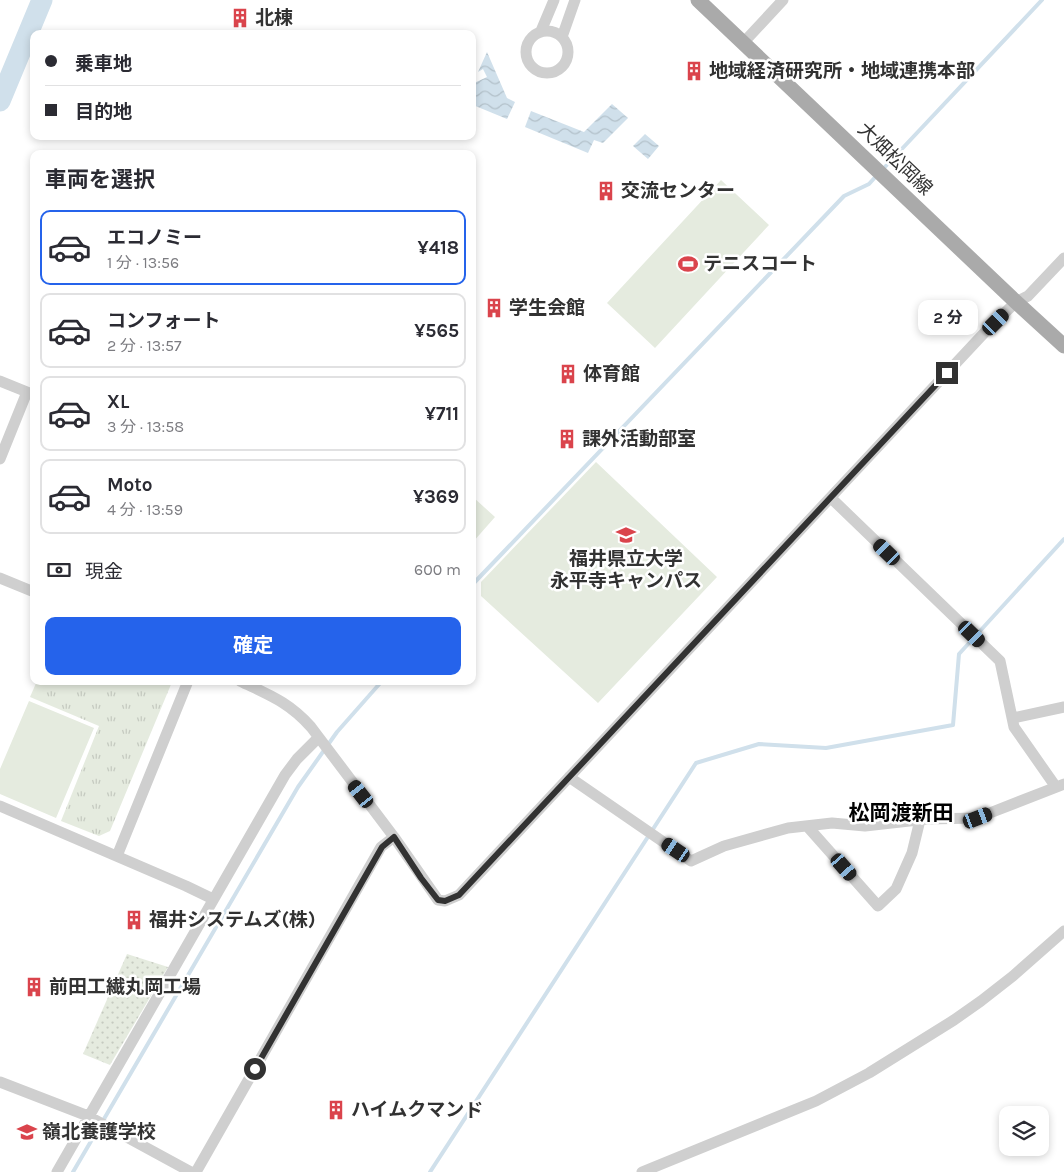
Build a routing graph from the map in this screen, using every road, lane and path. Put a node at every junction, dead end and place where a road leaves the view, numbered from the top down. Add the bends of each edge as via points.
1 (554, 0) edge
2 (575, 0) edge
3 (698, 0) edge
4 (783, 0) edge
5 (541, 31) junction
6 (562, 37) junction
7 (744, 42) junction
8 (1064, 258) edge
9 (1016, 302) junction
10 (1064, 346) edge
11 (0, 381) edge
12 (30, 394) edge
13 (0, 459) edge
14 (831, 498) junction
15 (0, 578) edge
16 (30, 590) edge
17 (186, 685) edge
18 (248, 685) edge
19 (1064, 707) edge
20 (1013, 718) junction
21 (318, 738) junction
22 (569, 777) junction
23 (1060, 786) edge
24 (0, 806) edge
25 (920, 820) junction
26 (808, 826) junction
27 (394, 837) junction
28 (117, 856) junction
29 (213, 899) junction
30 (1064, 931) edge
31 (0, 1082) edge
32 (88, 1116) junction
33 (57, 1172) edge
34 (191, 1172) edge
35 (196, 1172) edge
36 (642, 1172) edge

1 - 5 street
2 - 6 street
3 - 7 main road, 大畑松岡線
4 - 7 street
5 - 6 street via 556,32
5 - 6 street via 531,37 526,54 532,67 544,73 563,66 568,50
7 - 9 main road, 大畑松岡線
8 - 9 street via 1028,296
9 - 10 main road, 大畑松岡線
9 - 14 street
11 - 12 street
12 - 13 street
14 - 20 street via 1000,661
14 - 22 street
15 - 16 street
17 - 28 street
18 - 21 street via 298,713
19 - 20 street
20 - 23 street via 1014,727
21 - 27 street
21 - 29 street via 285,775
22 - 26 street via 691,861 724,846 788,828
22 - 27 street via 459,895 445,901 438,900
23 - 25 street via 978,818
24 - 28 street
25 - 26 street via 865,826 832,823
25 - 26 street via 912,853 896,889 878,906
27 - 35 street via 382,847
28 - 29 street
29 - 32 street
30 - 36 street via 974,1005 869,1073 816,1101
31 - 32 street
32 - 33 street
32 - 34 street

